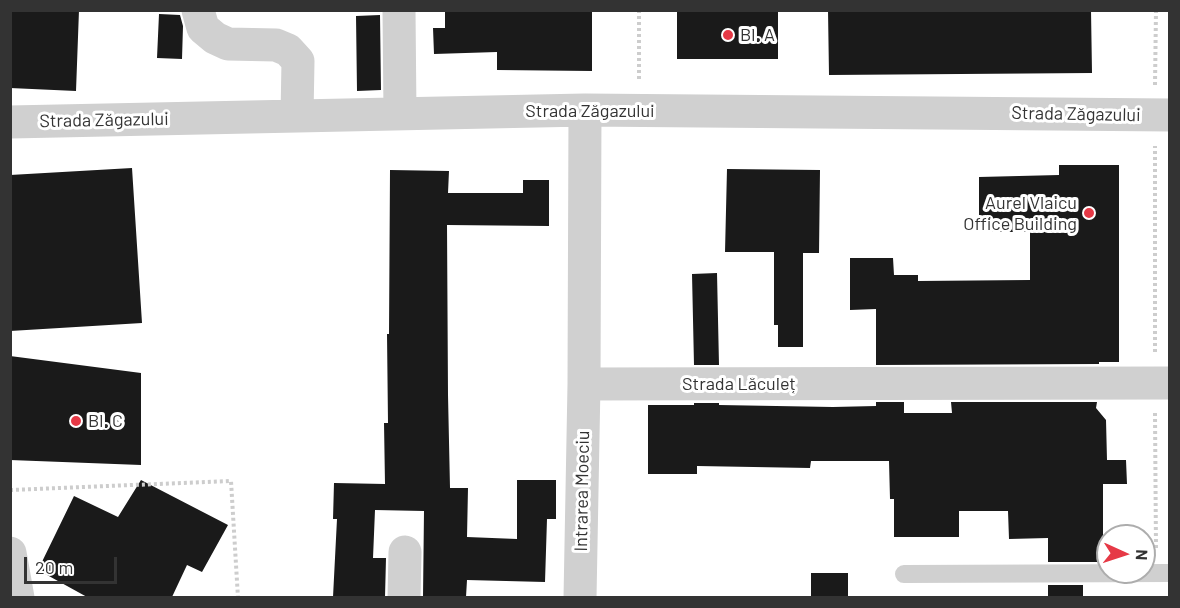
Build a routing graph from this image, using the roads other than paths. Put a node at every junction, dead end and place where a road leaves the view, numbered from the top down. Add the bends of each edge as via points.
1 (198, 10) edge
2 (399, 10) edge
3 (585, 110) junction
4 (400, 114) junction
5 (1162, 115) edge
6 (297, 116) junction
7 (10, 122) edge
8 (1162, 383) edge
9 (584, 384) junction
10 (405, 552) dead end
11 (10, 554) edge
12 (1163, 573) edge
13 (904, 574) dead end
14 (18, 597) edge
15 (404, 597) edge
16 (580, 597) edge

1 - 6 street via 203,28 228,44 276,45 288,50 298,61
2 - 4 street
3 - 4 street, Strada Zăgazului
3 - 5 street, Strada Zăgazului
3 - 9 street
4 - 6 street, Strada Zăgazului
6 - 7 street, Strada Zăgazului
8 - 9 street, Strada Lăculeț
9 - 16 street, Intrarea Moeciu
10 - 15 street
11 - 14 street
12 - 13 lane

